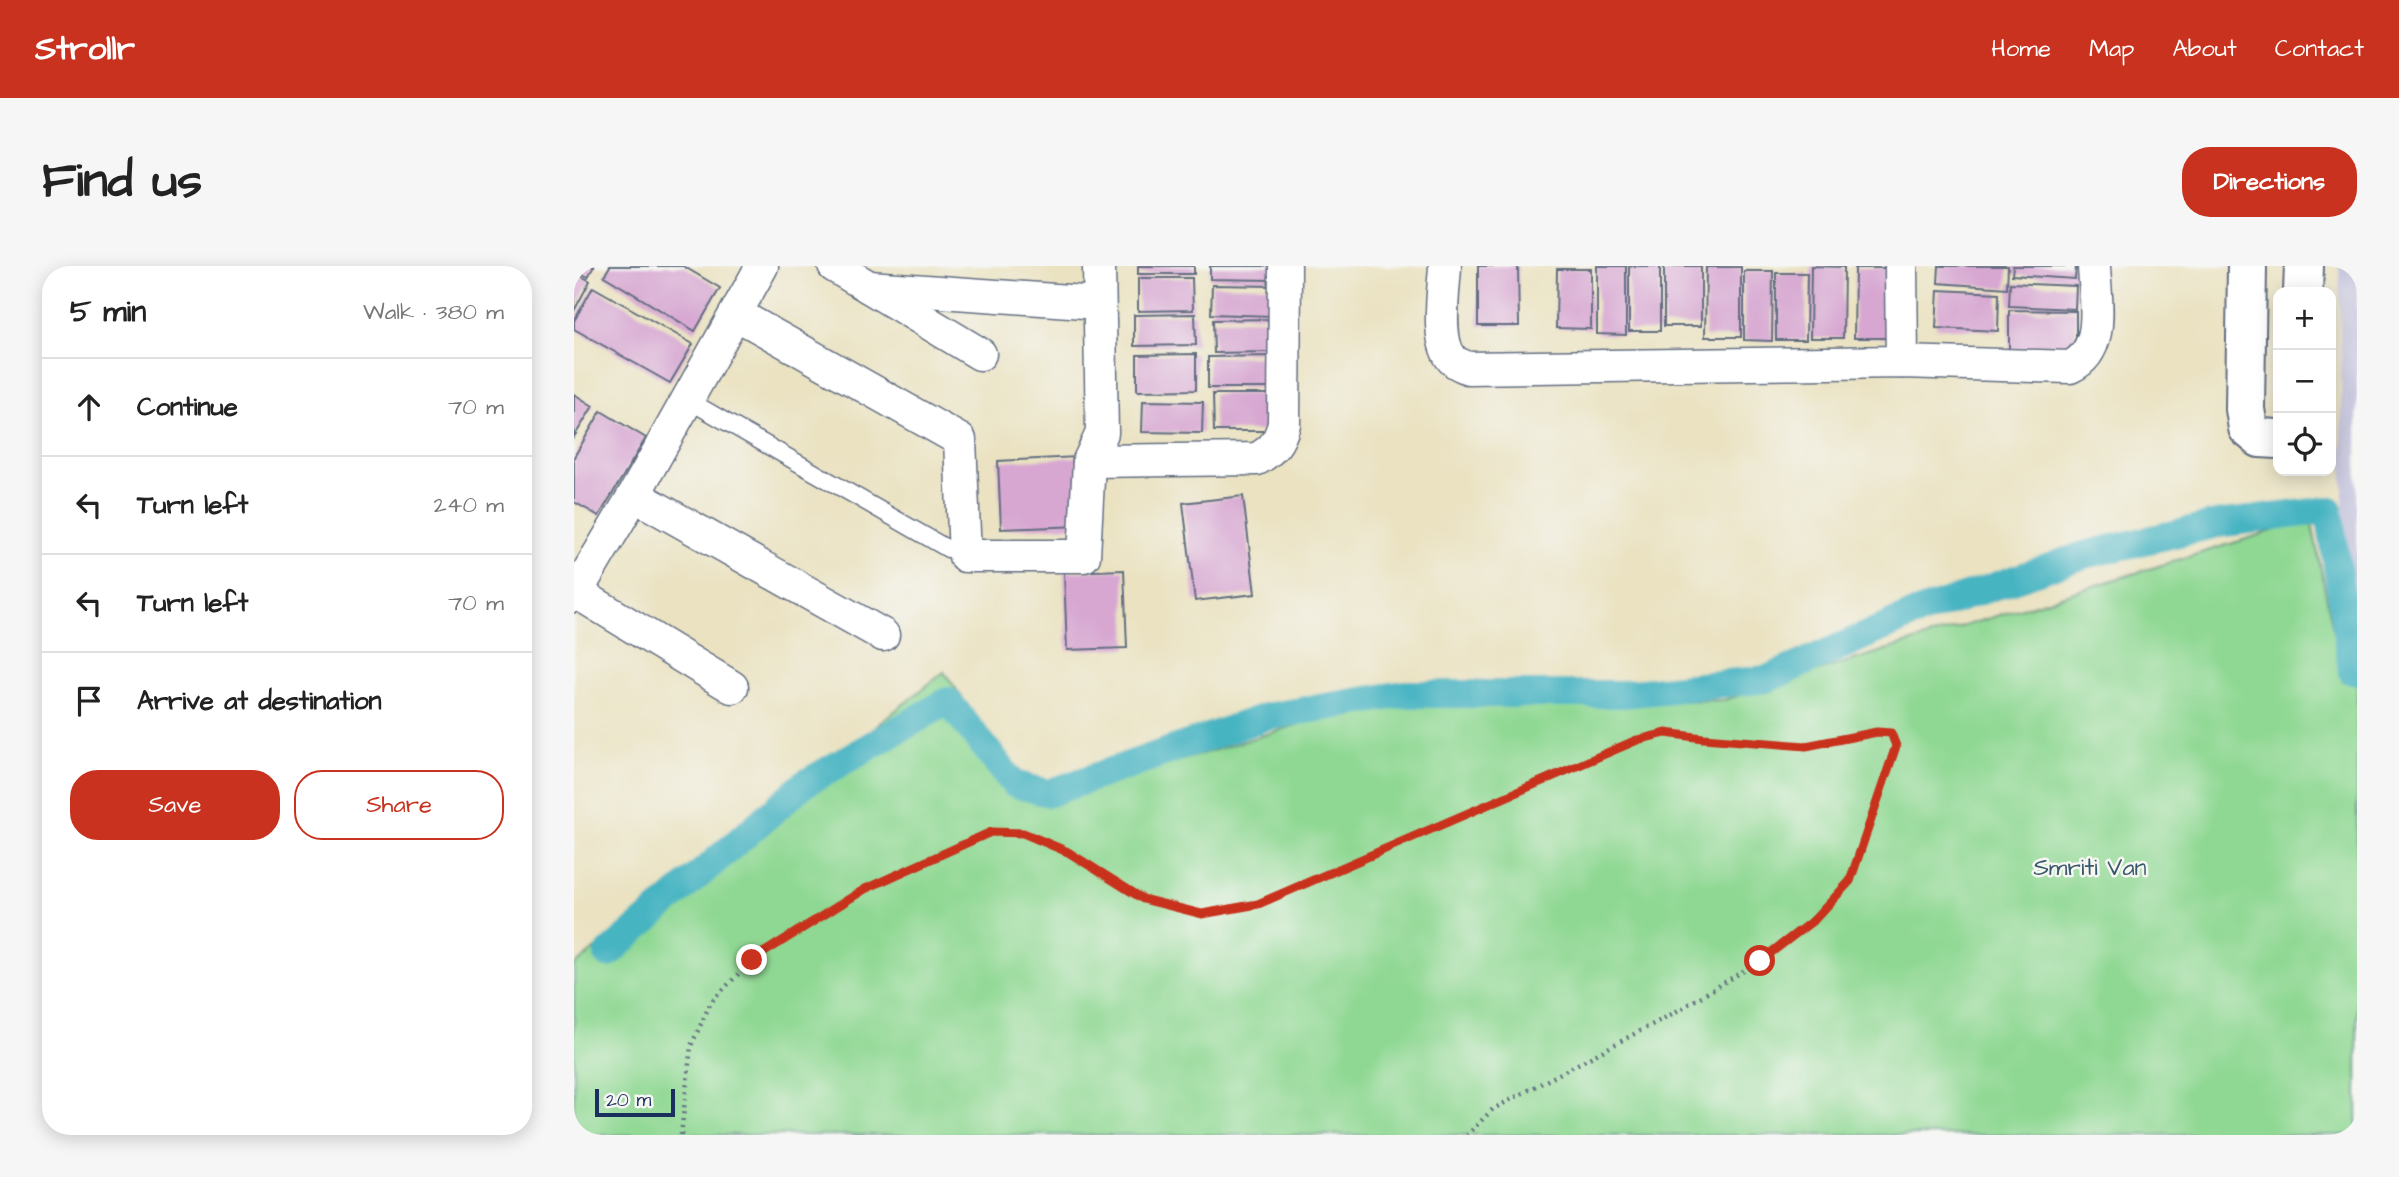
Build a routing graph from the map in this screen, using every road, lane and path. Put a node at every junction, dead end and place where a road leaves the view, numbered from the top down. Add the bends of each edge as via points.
1 (762, 266) edge
2 (834, 266) edge
3 (1099, 266) edge
4 (1285, 266) edge
5 (1445, 266) edge
6 (1901, 266) edge
7 (2094, 266) edge
8 (2246, 266) edge
9 (2304, 266) edge
10 (869, 287) junction
11 (2303, 287) edge
12 (1099, 303) junction
13 (736, 314) junction
14 (980, 354) dead end
15 (1902, 362) junction
16 (688, 400) junction
17 (2273, 439) edge
18 (1089, 461) junction
19 (634, 495) junction
20 (948, 549) dead end
21 (575, 594) edge
22 (883, 635) dead end
23 (732, 687) dead end
24 (681, 1135) edge
25 (1466, 1135) edge

1 - 13 street
2 - 10 street
3 - 12 street
4 - 18 street via 1284,424 1270,452 1246,459
5 - 15 street via 1442,333 1454,361 1468,368
6 - 15 street
7 - 15 street via 2096,335 2090,353 2080,362 2070,366
8 - 17 street via 2245,409 2248,428 2260,438
9 - 11 street
10 - 12 street
10 - 14 street
12 - 18 street via 1102,433
13 - 16 street
13 - 18 street via 960,440 965,556 1084,556
16 - 19 street
16 - 20 lane
19 - 21 street
19 - 22 street
21 - 23 street
24 - 25 path via 691,1046 711,1002 752,960 865,889 991,832 1023,833 1068,852 1143,899 1202,914 1258,904 1637,740 1666,733 1806,746 1891,733 1896,746 1850,881 1815,919 1760,961 1683,1007 1493,1109

